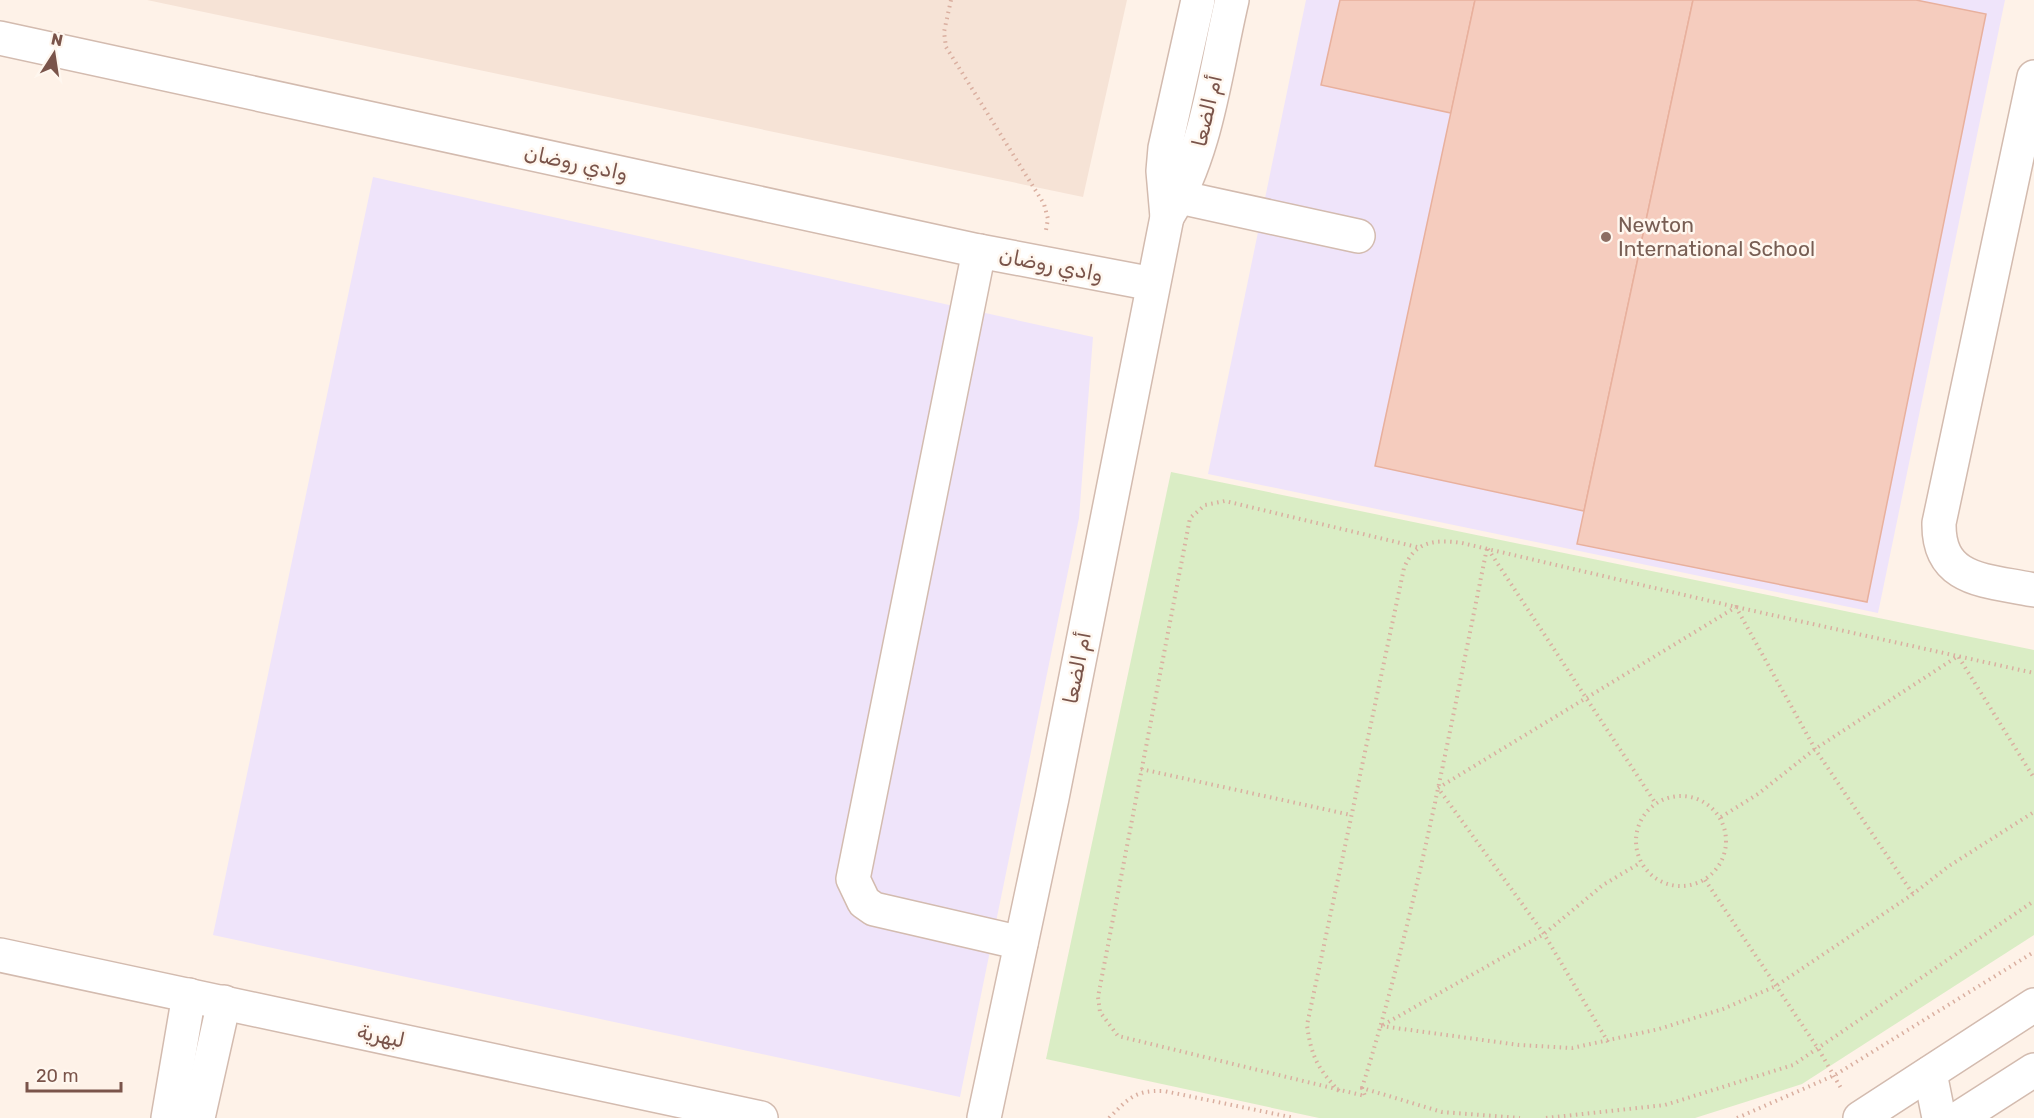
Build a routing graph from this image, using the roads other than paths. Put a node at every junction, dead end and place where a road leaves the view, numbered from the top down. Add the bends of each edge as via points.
1 (1198, 0) edge
2 (1232, 0) edge
3 (0, 38) edge
4 (2034, 77) edge
5 (1173, 207) junction
6 (1358, 236) dead end
7 (979, 251) junction
8 (1154, 284) junction
9 (2034, 590) edge
10 (1021, 943) junction
11 (0, 955) edge
12 (189, 995) junction
13 (224, 1002) junction
14 (2034, 1005) edge
15 (2034, 1070) edge
16 (1929, 1073) junction
17 (1852, 1107) edge
18 (168, 1118) edge
19 (198, 1118) edge
20 (762, 1118) edge
21 (984, 1118) edge
22 (1939, 1118) edge
23 (1959, 1118) edge

1 - 5 street, أم الضعا via 1163,171
2 - 5 street, أم الضعا via 1197,154
3 - 7 street, وادي روضان
4 - 9 street via 1938,535 1945,559 1961,573
5 - 6 street
5 - 8 street, أم الضعا
7 - 8 street, وادي روضان
7 - 10 street via 853,879 864,902 874,909
8 - 10 street, أم الضعا
10 - 21 street, أم الضعا
11 - 12 street, لبهرية
12 - 13 street, لبهرية
12 - 18 street
13 - 19 street
13 - 20 street, لبهرية
14 - 16 street
15 - 23 street
16 - 17 street
16 - 22 street

